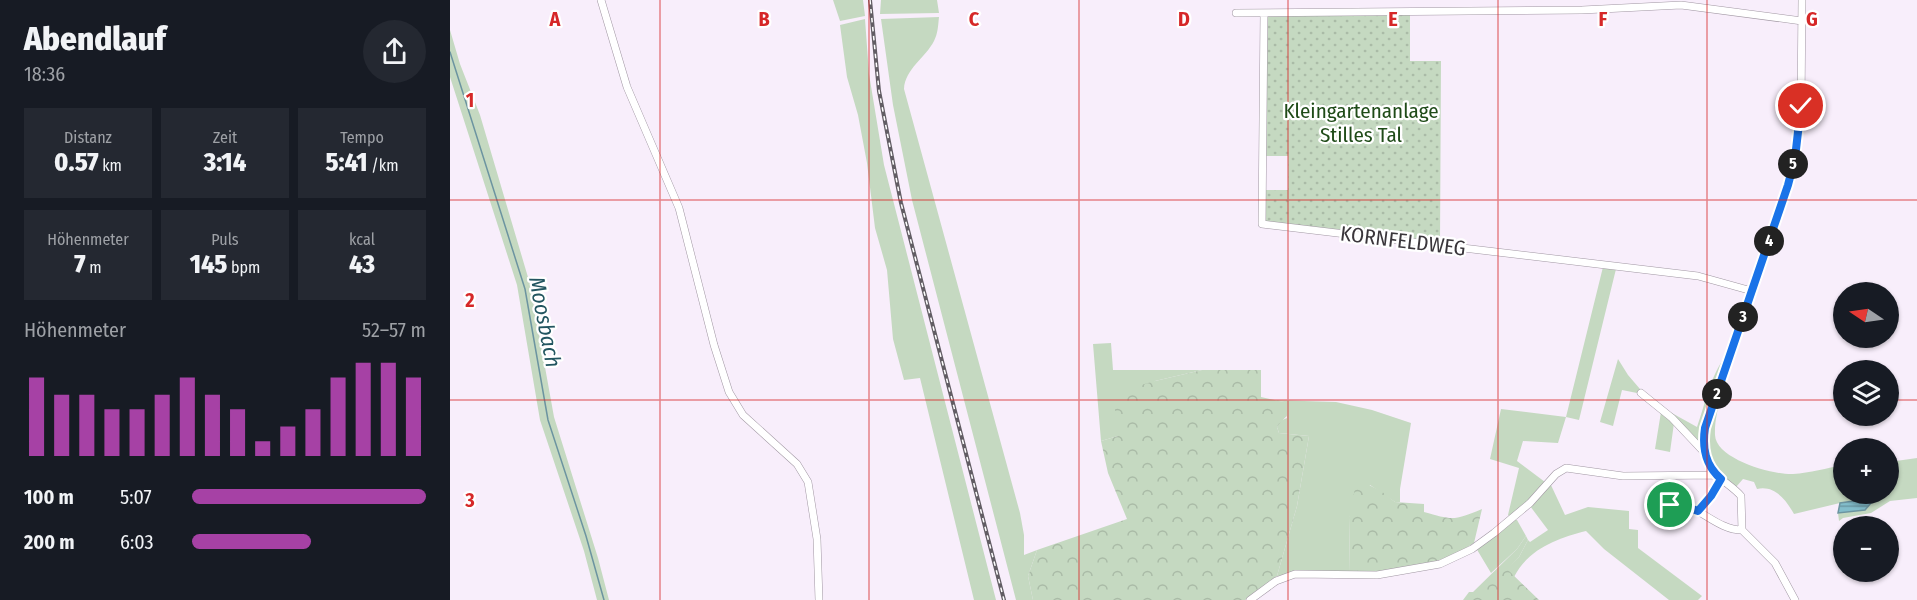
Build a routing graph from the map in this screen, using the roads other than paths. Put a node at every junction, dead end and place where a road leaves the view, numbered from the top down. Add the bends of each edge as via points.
1 (601, 0) edge
2 (1802, 0) edge
3 (1236, 13) dead end
4 (1264, 13) junction
5 (1803, 21) junction
6 (1752, 291) junction
7 (1641, 393) dead end
8 (1704, 452) junction
9 (1719, 477) junction
10 (1698, 511) junction
11 (1662, 522) dead end
12 (1742, 530) junction
13 (819, 600) edge
14 (1250, 600) edge
15 (1794, 600) edge

1 - 13 street via 627,87 679,208 729,392 743,416 797,464 808,482 817,539
2 - 5 street
3 - 4 street
4 - 5 street via 1582,10 1681,4
4 - 6 street, KORNFELDWEG via 1262,224 1698,276
5 - 6 street via 1802,97 1795,158
6 - 8 street via 1708,417
7 - 8 street
8 - 9 street
9 - 10 street via 1711,496
9 - 12 street via 1741,496
9 - 14 street via 1623,476 1566,468 1515,516 1455,558 1429,567 1377,575 1295,574 1276,581
10 - 11 street via 1672,504
10 - 12 street via 1712,521
12 - 15 street via 1775,563

